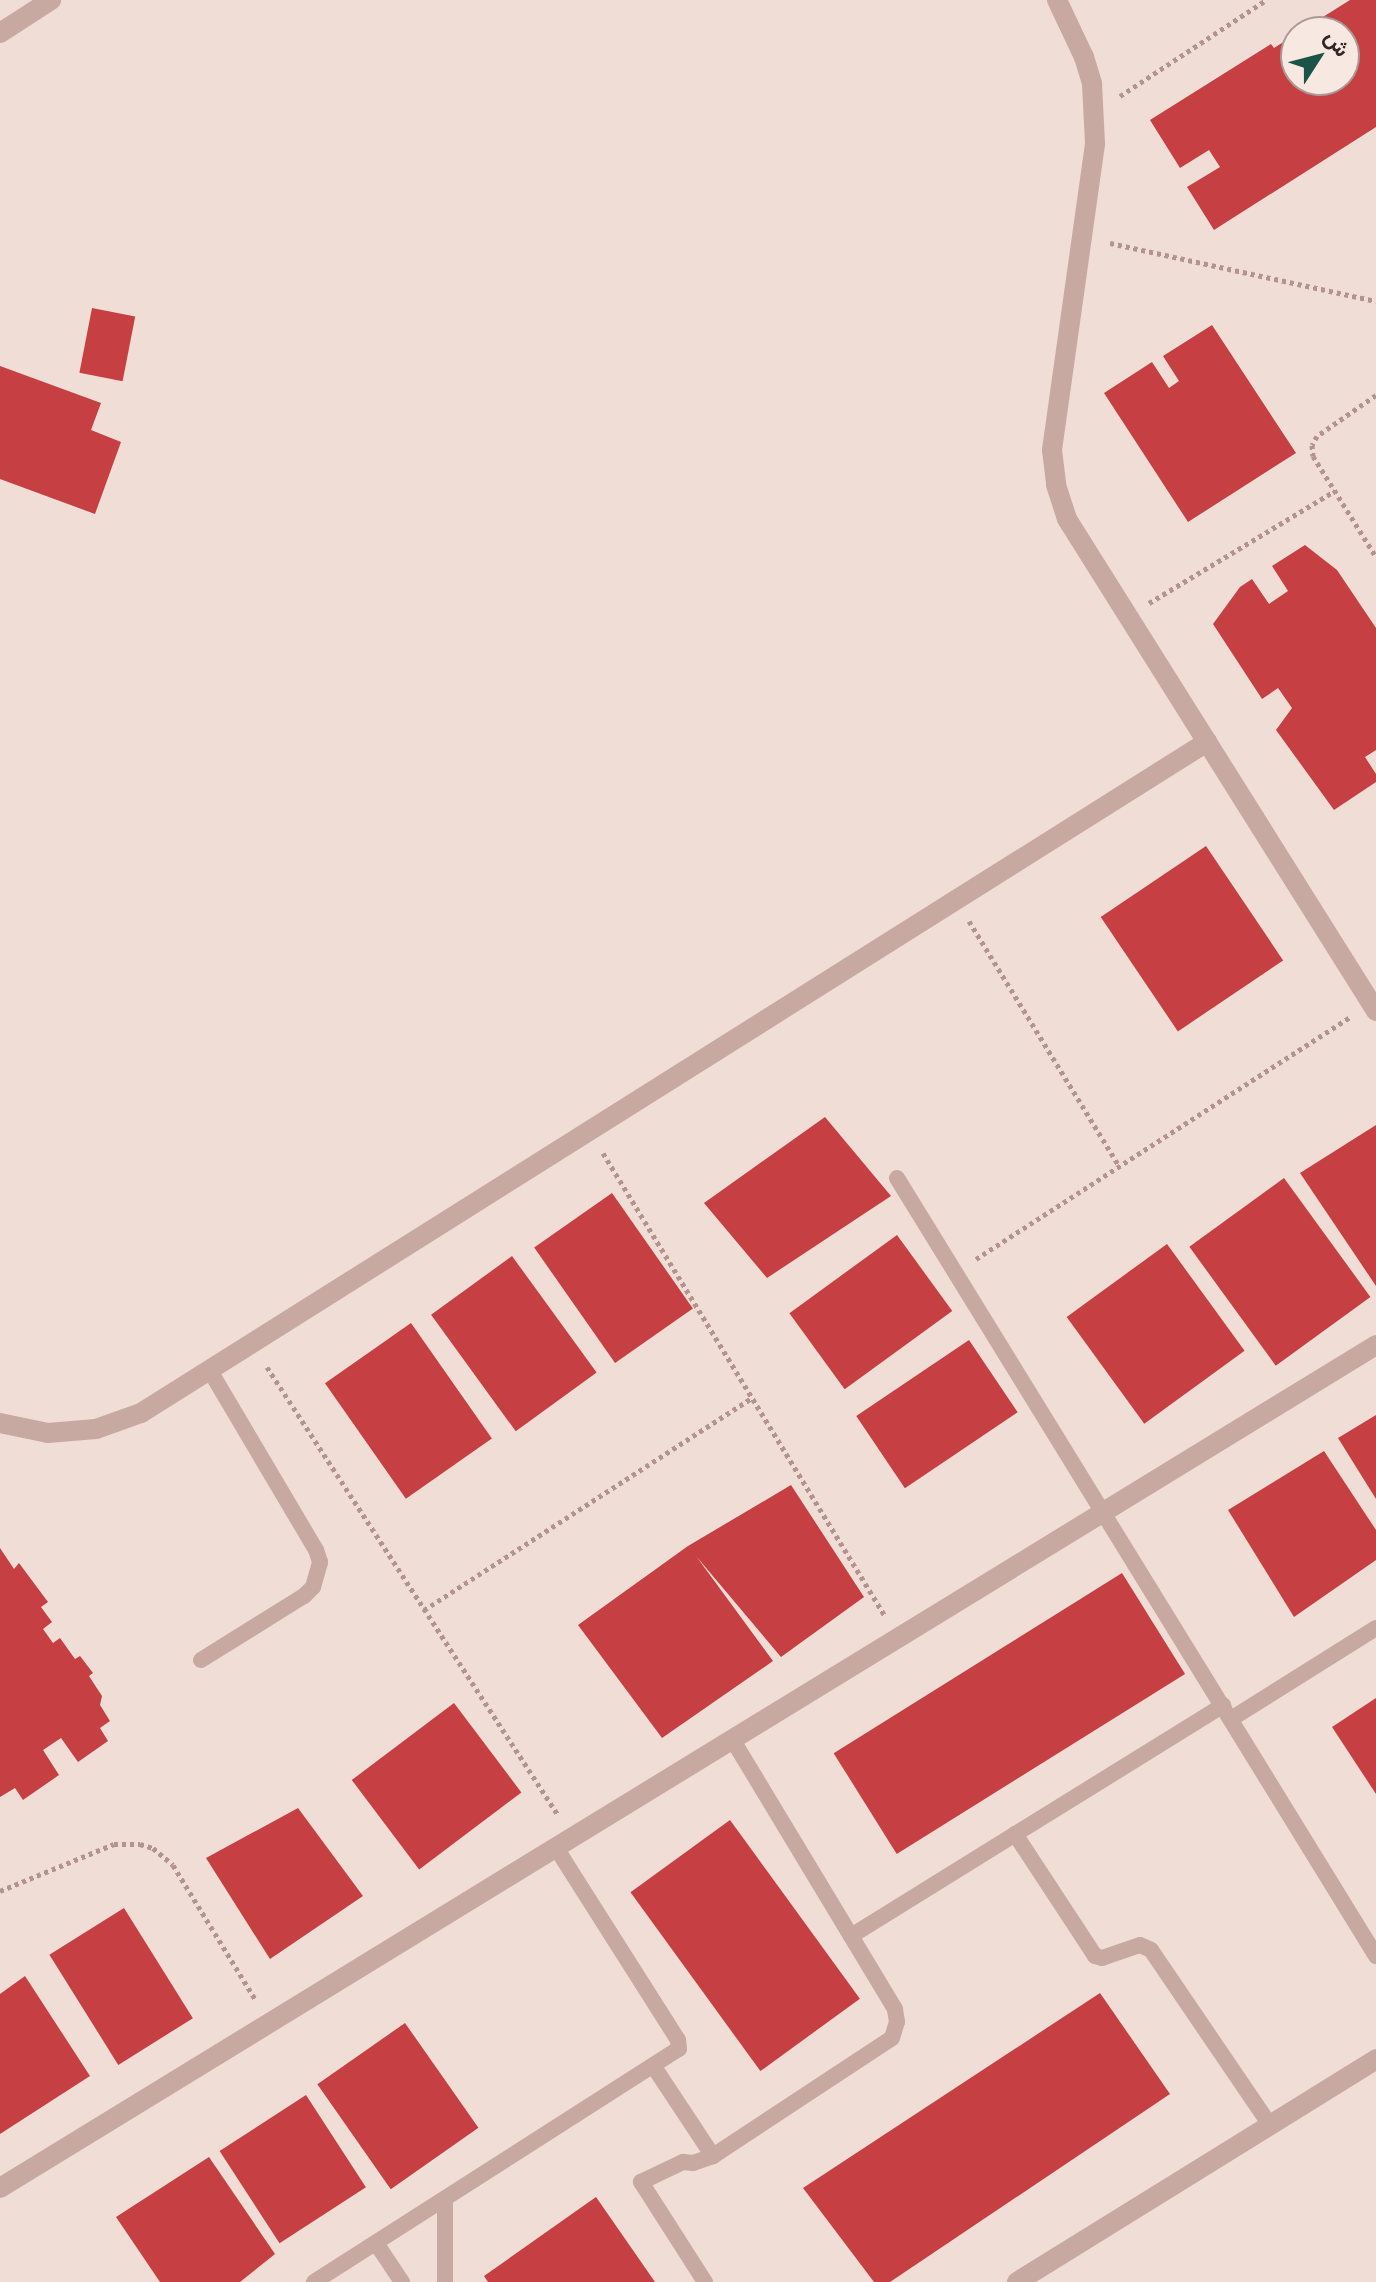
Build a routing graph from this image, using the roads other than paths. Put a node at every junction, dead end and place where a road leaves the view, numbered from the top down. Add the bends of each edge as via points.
1 (51, 0) edge
2 (1057, 0) edge
3 (0, 33) edge
4 (1207, 742) junction
5 (1374, 1007) edge
6 (897, 1178) dead end
7 (1376, 1345) edge
8 (209, 1369) junction
9 (0, 1423) edge
10 (1103, 1512) junction
11 (1376, 1628) edge
12 (201, 1660) dead end
13 (1227, 1712) junction
14 (732, 1739) junction
15 (1015, 1834) junction
16 (564, 1843) junction
17 (851, 1936) junction
18 (1376, 1956) edge
19 (1376, 2059) edge
20 (654, 2067) junction
21 (1270, 2125) junction
22 (713, 2156) junction
23 (0, 2188) edge
24 (445, 2199) junction
25 (376, 2243) junction
26 (314, 2282) edge
27 (402, 2282) edge
28 (445, 2282) edge
29 (705, 2282) edge
30 (1017, 2282) edge

1 - 3 street
2 - 4 street via 1084,57 1095,112 1095,144 1053,438 1056,485 1067,519
4 - 5 street
4 - 8 street
6 - 10 lane
7 - 10 street
8 - 9 street via 141,1413 96,1429 48,1433
8 - 12 lane via 320,1562 313,1587 304,1596
10 - 13 lane
10 - 14 street
11 - 13 lane
13 - 15 lane
13 - 18 lane
14 - 16 street
14 - 17 lane
15 - 17 lane
15 - 21 lane via 1095,1956 1140,1945 1151,1950
16 - 20 lane via 678,2040 679,2049
16 - 23 street
17 - 22 lane via 895,2009 892,2038
19 - 21 street
20 - 22 lane
20 - 24 lane
21 - 30 street
22 - 29 lane via 683,2162 641,2182
24 - 25 lane
24 - 28 lane
25 - 26 lane
25 - 27 lane

